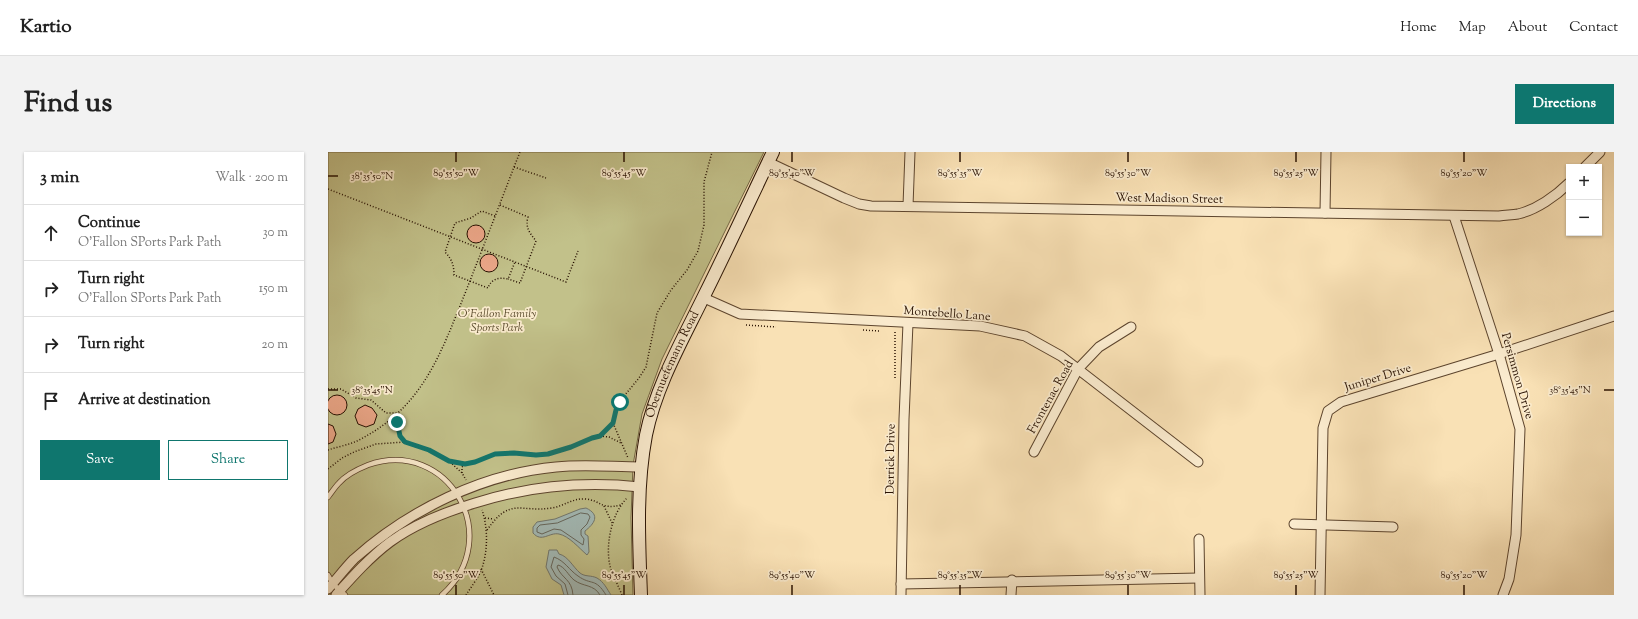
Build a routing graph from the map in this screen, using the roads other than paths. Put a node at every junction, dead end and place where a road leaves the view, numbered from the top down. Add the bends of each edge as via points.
1 (910, 152) edge
2 (1326, 152) edge
3 (1600, 152) edge
4 (771, 157) edge
5 (1588, 164) edge
6 (1566, 186) edge
7 (908, 206) junction
8 (1325, 213) junction
9 (1454, 216) junction
10 (704, 298) junction
11 (1614, 316) edge
12 (908, 323) junction
13 (1131, 327) dead end
14 (1499, 354) junction
15 (1078, 369) junction
16 (1034, 452) dead end
17 (1198, 462) dead end
18 (642, 467) junction
19 (640, 486) junction
20 (457, 494) junction
21 (328, 497) edge
22 (464, 506) junction
23 (1294, 524) dead end
24 (1322, 524) junction
25 (1393, 527) dead end
26 (1199, 539) dead end
27 (328, 575) edge
28 (1199, 578) junction
29 (1012, 580) junction
30 (901, 584) junction
31 (330, 586) edge
32 (340, 594) edge
33 (442, 595) edge
34 (641, 595) edge
35 (901, 595) edge
36 (1011, 595) edge
37 (1200, 595) edge
38 (1320, 595) edge
39 (1503, 595) edge

1 - 7 street
2 - 8 street
3 - 5 street
4 - 7 street, West Madison Street via 859,204
4 - 10 street, Obernuefemann Road
6 - 9 street, West Madison Street via 1542,204 1519,214
7 - 8 street, West Madison Street
8 - 9 street, West Madison Street
9 - 14 street, Persimmon Drive
10 - 12 street, Montebello Lane via 740,314
10 - 18 street, Obernuefemann Road via 666,374 646,434
11 - 14 street, Juniper Drive
12 - 15 street, Montebello Lane via 980,326 1025,336 1061,356
12 - 30 street, Derrick Drive
13 - 15 street, Frontenac Road via 1100,347
14 - 24 street, Juniper Drive via 1341,402 1328,411 1323,428
14 - 39 street, Persimmon Drive via 1520,429 1516,535 1509,579
15 - 16 street, Frontenac Road
15 - 17 street, Montebello Lane
18 - 19 street, Obernuefemann Road
18 - 20 street via 578,465 530,470 501,477
19 - 22 street via 550,486 509,493
19 - 34 street, Obernuefemann Road
20 - 21 lane via 442,477 423,466 401,460 379,461 358,469 340,482
20 - 22 lane
20 - 31 street via 415,515 375,543 353,560
22 - 32 street via 427,520 390,542 357,572
22 - 33 lane via 470,526 470,547 464,567 453,585
23 - 24 street
24 - 25 street
24 - 38 street, Juniper Drive
26 - 28 street
27 - 31 lane
28 - 29 street
28 - 37 street
29 - 30 street
29 - 36 street
30 - 35 street, Derrick Drive
31 - 32 lane

